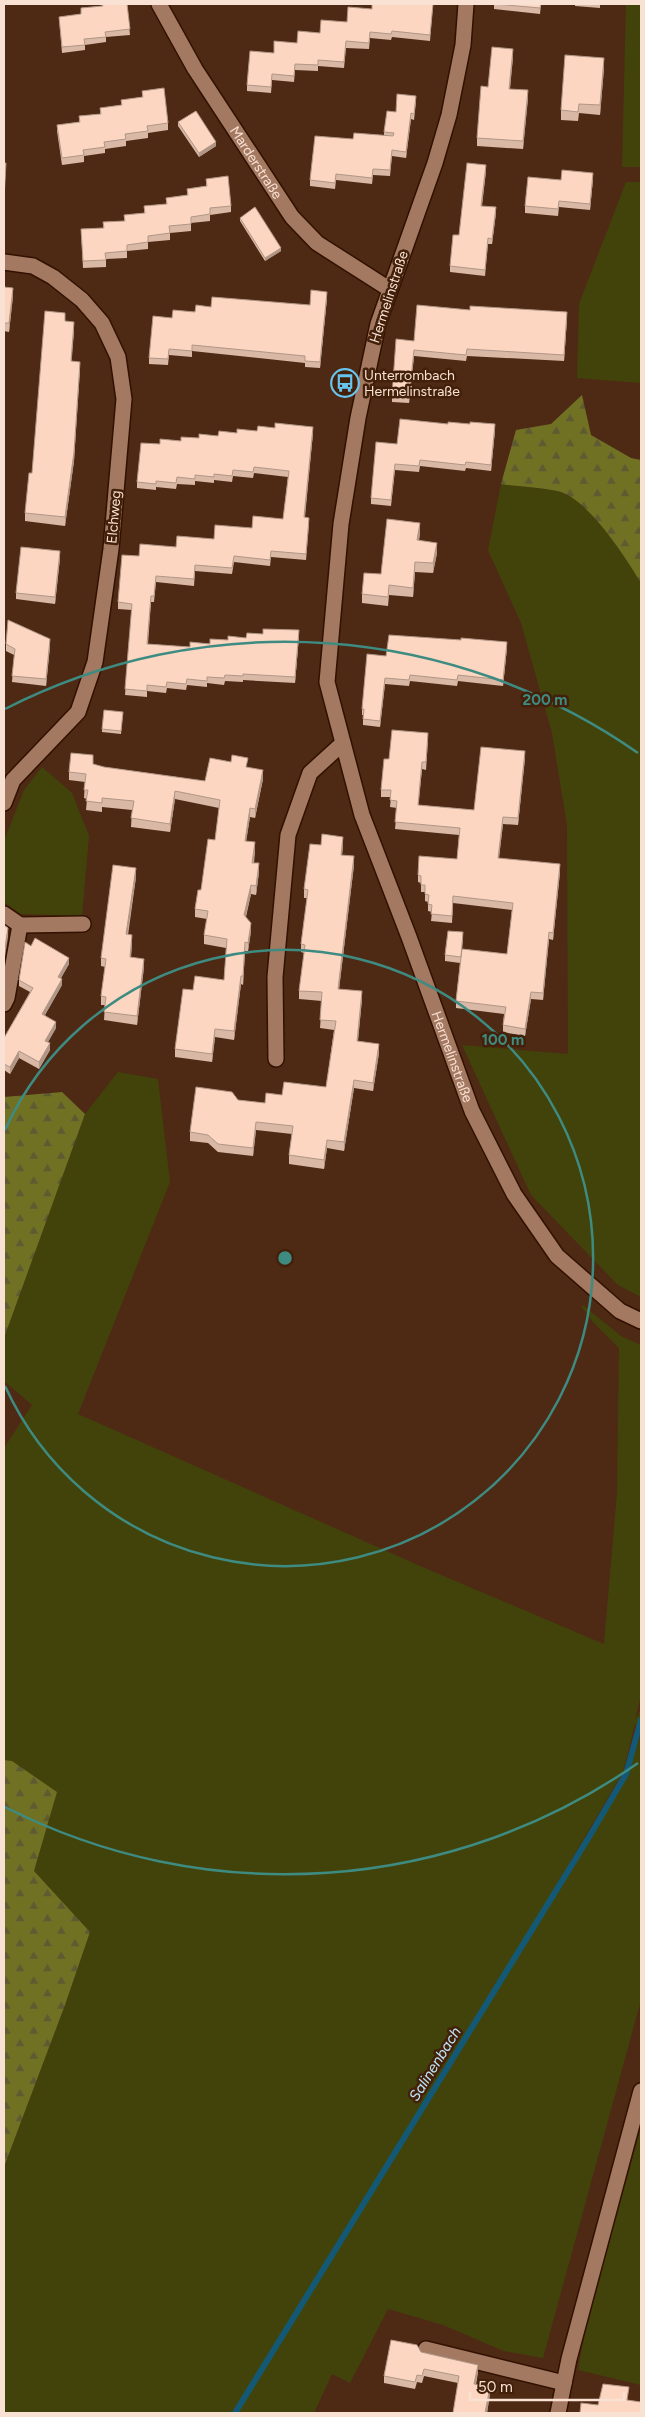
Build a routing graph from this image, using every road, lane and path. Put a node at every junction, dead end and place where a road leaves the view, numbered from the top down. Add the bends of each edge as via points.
1 (159, 4) edge
2 (466, 4) edge
3 (4, 262) edge
4 (389, 289) junction
5 (343, 744) junction
6 (4, 803) edge
7 (4, 914) edge
8 (83, 924) dead end
9 (20, 925) junction
10 (4, 1004) edge
11 (276, 1059) dead end
12 (641, 1321) edge
13 (641, 2092) edge
14 (426, 2349) dead end
15 (564, 2383) junction
16 (558, 2413) edge

1 - 4 street, Marderstraße via 195,69 292,217 317,243
2 - 4 street, Hermelinstraße via 463,45 449,115
3 - 6 street, Elchweg via 33,266 53,277 102,323 118,357 124,399 111,550 95,662 78,712 13,780
4 - 5 street, Hermelinstraße via 378,324 358,418 341,524 327,682
5 - 11 street via 310,773 288,835 276,977
5 - 12 street, Hermelinstraße via 362,815 472,1110 514,1194 557,1256 620,1312
7 - 9 street
8 - 9 street
9 - 10 street
13 - 15 street
14 - 15 street
15 - 16 street

